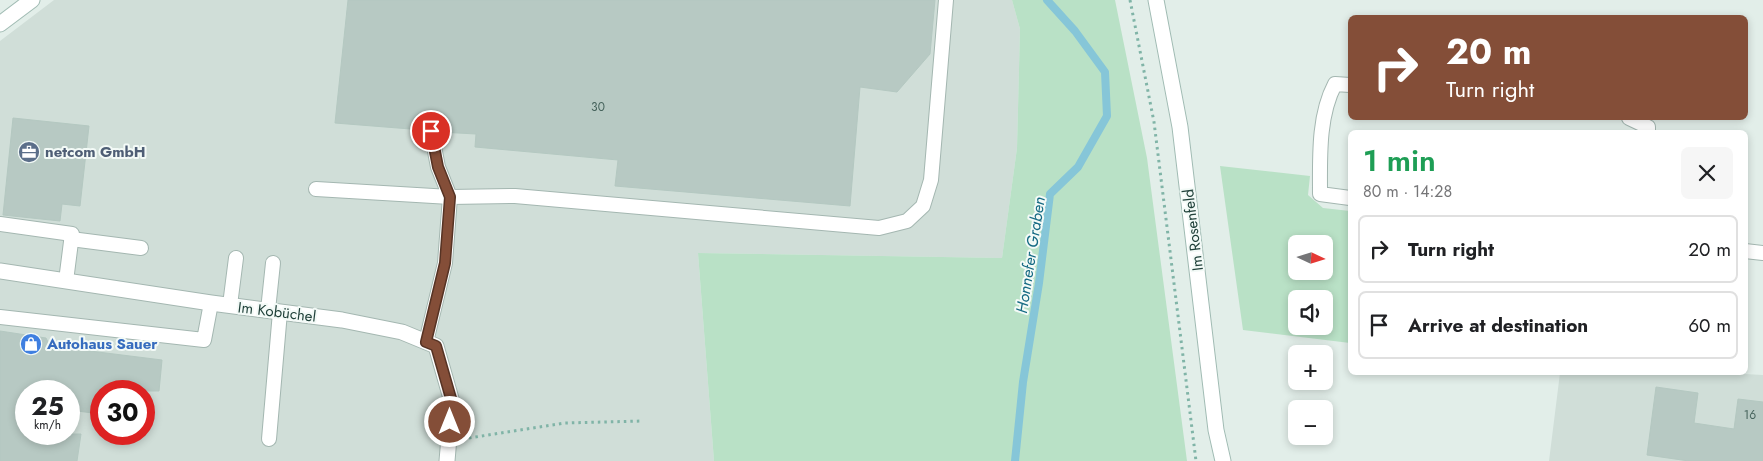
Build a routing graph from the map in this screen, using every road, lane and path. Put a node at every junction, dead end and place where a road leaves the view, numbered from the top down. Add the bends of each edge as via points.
1 (32, 0) edge
2 (946, 0) edge
3 (1130, 0) edge
4 (1156, 0) edge
5 (0, 24) edge
6 (1348, 85) edge
7 (1633, 120) edge
8 (1648, 130) edge
9 (431, 131) dead end
10 (316, 189) dead end
11 (450, 197) junction
12 (1348, 198) edge
13 (0, 224) edge
14 (71, 239) junction
15 (141, 248) dead end
16 (1748, 250) edge
17 (1763, 253) edge
18 (236, 258) dead end
19 (273, 263) dead end
20 (0, 271) edge
21 (66, 281) junction
22 (211, 303) junction
23 (230, 305) junction
24 (274, 311) junction
25 (0, 317) edge
26 (426, 342) junction
27 (642, 421) dead end
28 (269, 439) dead end
29 (449, 442) junction
30 (447, 461) edge
31 (1196, 461) edge
32 (1223, 461) edge

1 - 5 street
2 - 11 lane via 932,180 923,206 907,221 879,228 515,196
3 - 31 path via 1154,122
4 - 32 street, Im Rosenfeld via 1180,127 1216,430
6 - 12 lane via 1335,84 1326,100 1320,162 1320,194
7 - 8 lane
9 - 11 lane via 438,167
10 - 11 lane
11 - 26 lane via 445,263
13 - 14 lane via 72,234
14 - 15 lane
14 - 21 lane
16 - 17 lane
18 - 23 lane
19 - 24 lane
20 - 21 street, Im Kobüchel
21 - 22 street, Im Kobüchel
22 - 23 street, Im Kobüchel
22 - 25 lane via 204,340
23 - 24 street, Im Kobüchel
24 - 26 street, Im Kobüchel via 402,332
24 - 28 lane
26 - 29 street, Im Kobüchel via 436,346 452,402
27 - 29 path via 565,423
29 - 30 street, Im Kobüchel

